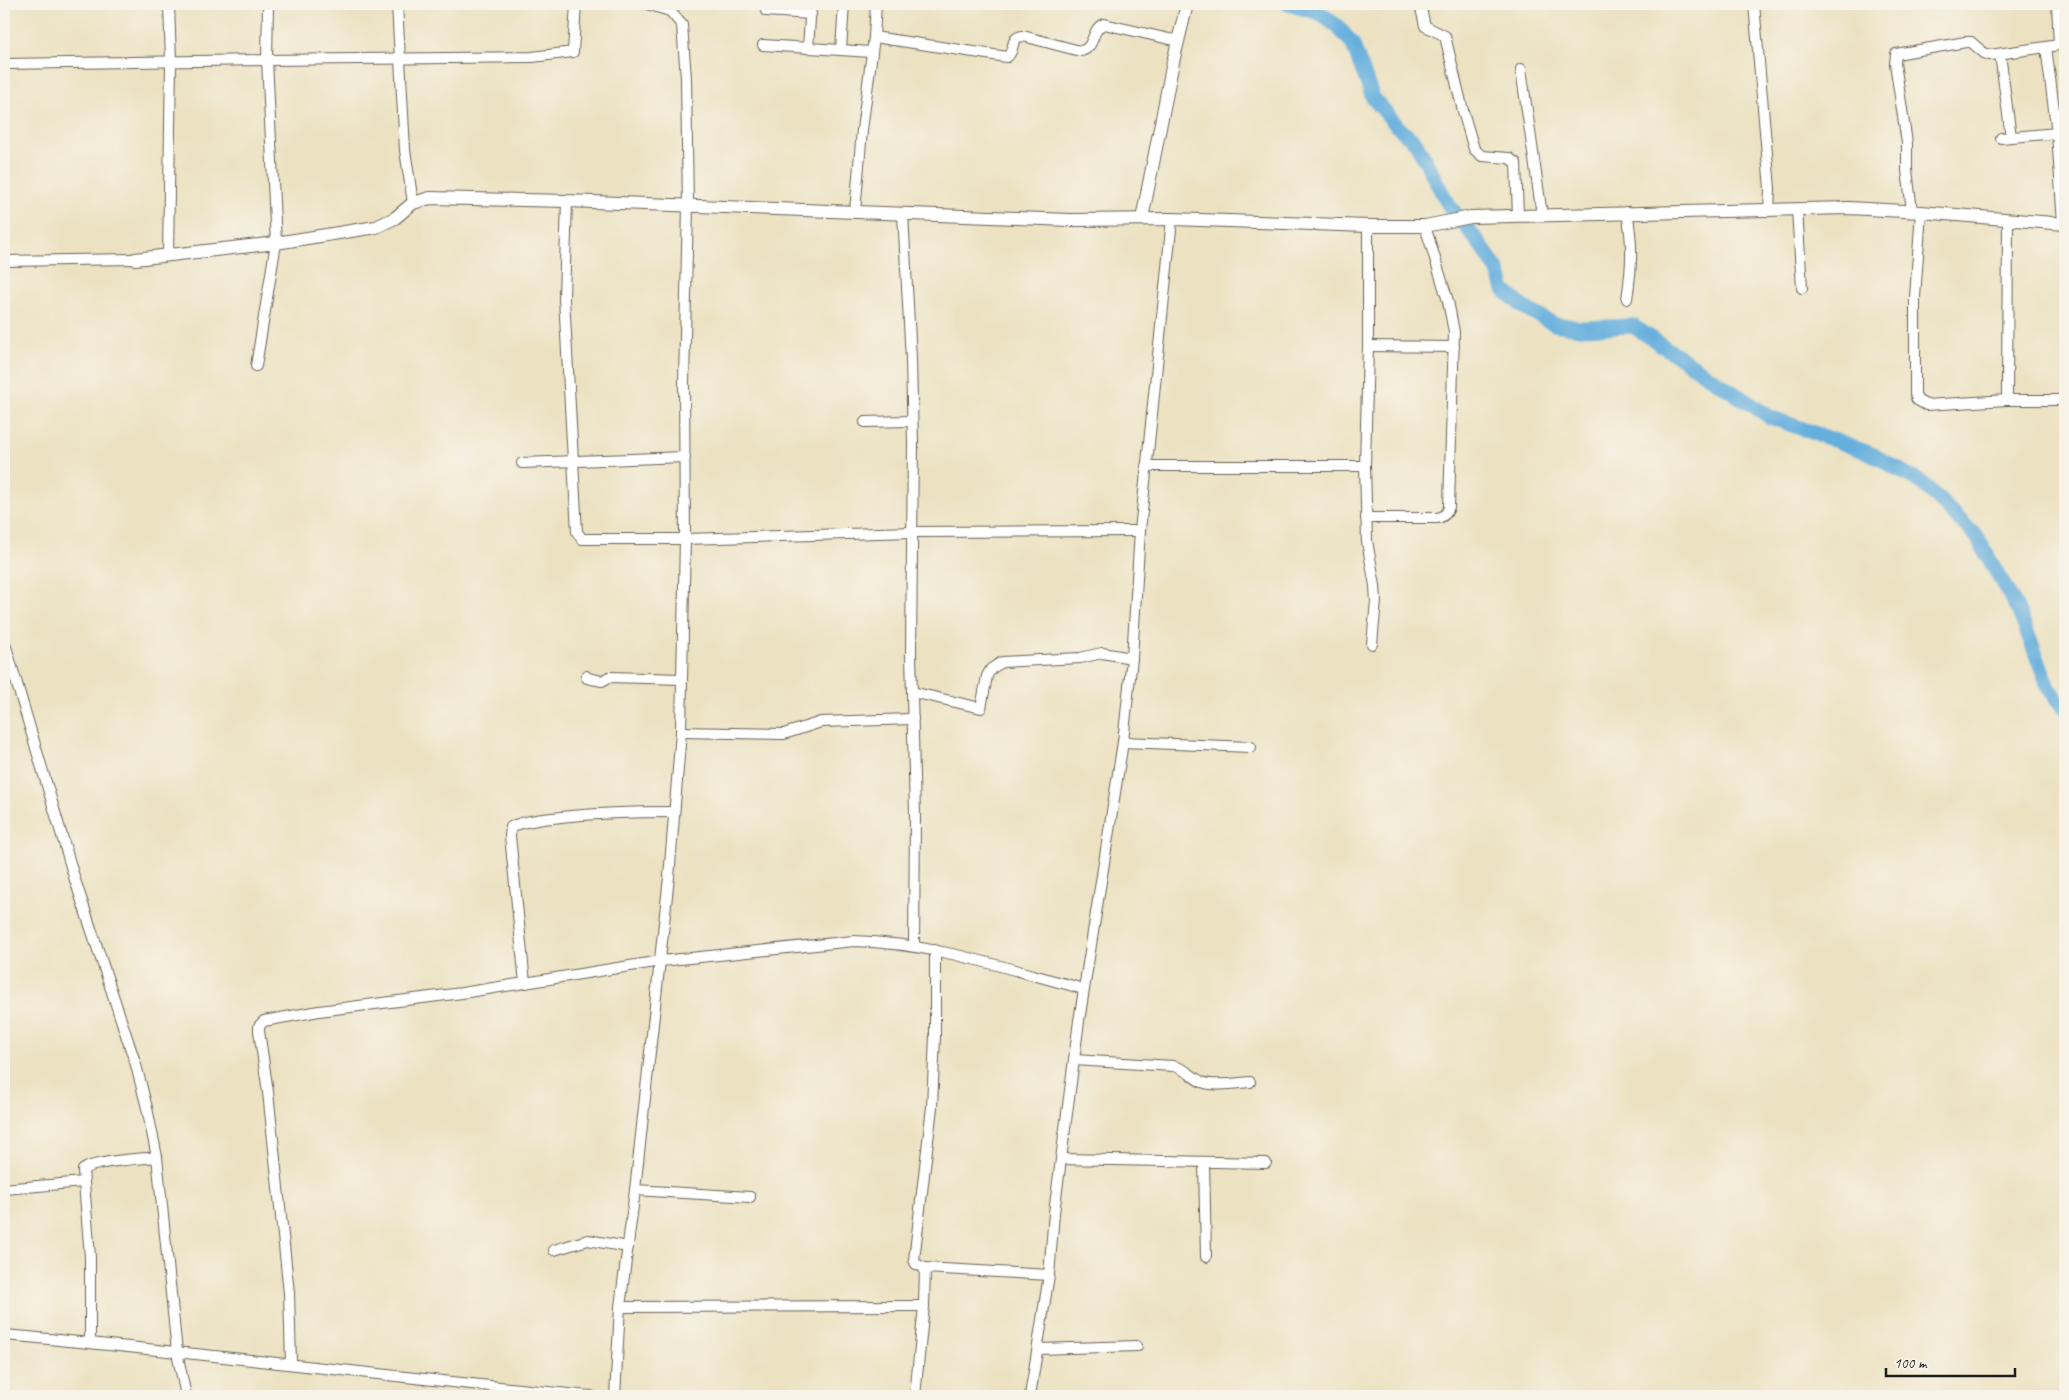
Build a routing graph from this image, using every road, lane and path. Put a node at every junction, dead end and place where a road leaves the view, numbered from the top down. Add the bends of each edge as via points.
1 (169, 4) edge
2 (268, 4) edge
3 (396, 4) edge
4 (576, 4) edge
5 (647, 4) edge
6 (844, 4) edge
7 (876, 4) edge
8 (1187, 4) edge
9 (1420, 4) edge
10 (1754, 4) edge
11 (2057, 4) edge
12 (811, 9) edge
13 (766, 11) dead end
14 (874, 37) junction
15 (1178, 41) junction
16 (2062, 44) edge
17 (763, 45) dead end
18 (2046, 47) junction
19 (808, 48) junction
20 (841, 50) junction
21 (871, 52) junction
22 (2000, 54) junction
23 (400, 58) junction
24 (266, 60) junction
25 (171, 61) junction
26 (4, 64) edge
27 (1522, 69) dead end
28 (2057, 133) junction
29 (567, 201) junction
30 (413, 203) junction
31 (688, 206) junction
32 (1769, 210) junction
33 (1797, 210) junction
34 (1916, 211) junction
35 (855, 212) junction
36 (1628, 212) junction
37 (903, 214) junction
38 (1518, 215) junction
39 (1542, 215) junction
40 (1142, 218) junction
41 (1172, 219) junction
42 (2008, 219) junction
43 (2064, 224) edge
44 (1368, 226) junction
45 (1426, 226) junction
46 (276, 243) junction
47 (168, 256) junction
48 (134, 259) joint
49 (4, 260) edge
50 (1802, 288) dead end
51 (1627, 298) dead end
52 (1368, 346) junction
53 (1454, 347) junction
54 (256, 366) dead end
55 (2007, 400) junction
56 (2065, 400) edge
57 (912, 421) junction
58 (865, 422) dead end
59 (685, 458) junction
60 (573, 461) junction
61 (522, 462) dead end
62 (1146, 466) junction
63 (1365, 466) junction
64 (1366, 518) junction
65 (912, 532) junction
66 (1140, 532) junction
67 (685, 539) junction
68 (4, 640) edge
69 (1372, 644) dead end
70 (1132, 658) junction
71 (586, 676) dead end
72 (682, 679) junction
73 (912, 692) junction
74 (913, 720) junction
75 (681, 732) junction
76 (1124, 742) junction
77 (1251, 748) dead end
78 (674, 812) junction
79 (914, 946) junction
80 (934, 950) junction
81 (661, 961) junction
82 (525, 983) junction
83 (1084, 990) junction
84 (1074, 1060) junction
85 (1250, 1082) dead end
86 (157, 1157) junction
87 (1061, 1159) junction
88 (1204, 1162) junction
89 (1266, 1163) dead end
90 (83, 1182) junction
91 (4, 1188) edge
92 (636, 1190) junction
93 (750, 1197) dead end
94 (628, 1247) junction
95 (554, 1250) dead end
96 (1206, 1257) dead end
97 (925, 1268) junction
98 (1049, 1275) junction
99 (924, 1306) junction
100 (620, 1307) junction
101 (4, 1335) edge
102 (90, 1342) junction
103 (1137, 1346) dead end
104 (1039, 1349) junction
105 (177, 1352) junction
106 (291, 1363) junction
107 (186, 1396) edge
108 (591, 1396) edge
109 (615, 1396) edge
110 (915, 1396) edge
111 (1030, 1396) edge

1 - 25 street
2 - 24 street
3 - 23 street
4 - 23 street via 573,52 532,57
5 - 31 street via 670,11 682,24
6 - 20 street
7 - 14 street
8 - 15 street
9 - 38 street via 1425,26 1445,36 1474,149 1482,156 1509,158 1516,163
10 - 32 street via 1770,189
11 - 16 street
12 - 13 street
12 - 19 street
14 - 15 street via 1007,57 1017,36 1085,50 1098,27 1104,24
14 - 21 street
15 - 40 street
16 - 18 street
17 - 19 street
18 - 22 street
18 - 28 street
19 - 20 street
20 - 21 street
21 - 35 street
22 - 28 street via 2006,138
22 - 34 street via 1984,53 1971,42 1896,54 1907,143 1907,170
23 - 24 street
23 - 30 street via 405,150
24 - 25 street
24 - 46 street
25 - 26 street
25 - 47 street
27 - 39 street
28 - 43 street
29 - 30 street via 430,198
29 - 31 street
29 - 60 street via 564,298
30 - 46 street via 395,218 376,227
31 - 35 street
31 - 59 street
32 - 33 street
32 - 36 street
33 - 34 street
33 - 50 street
34 - 42 street
34 - 55 street via 1917,400 1926,405
35 - 37 street
36 - 39 street
36 - 51 street via 1632,269
37 - 40 street via 1070,220
37 - 57 street
38 - 39 street
38 - 45 street via 1471,217
40 - 41 street
41 - 44 street
41 - 62 street
42 - 43 street
42 - 55 street
44 - 45 street
44 - 52 street
45 - 53 street via 1448,301
46 - 47 street
46 - 54 street
47 - 48 street
48 - 49 street
52 - 53 street
52 - 63 street
53 - 64 street via 1448,513 1437,518
55 - 56 street
57 - 58 street
57 - 65 street
59 - 60 street
59 - 67 street
60 - 61 street
60 - 67 street via 577,532 582,539
62 - 63 street
62 - 66 street
63 - 64 street
64 - 69 street via 1375,586
65 - 66 street
65 - 67 street
65 - 73 street
66 - 70 street
67 - 72 street
68 - 86 street via 75,880 136,1066
70 - 73 street via 1102,653 1080,658 1002,662 987,676 981,708
70 - 76 street
71 - 72 street via 602,681 609,677
72 - 75 street
73 - 74 street
74 - 75 street via 821,722 784,734
74 - 79 street
75 - 78 street
76 - 77 street
76 - 83 street
78 - 81 street
78 - 82 street via 590,814 511,827
79 - 80 street
79 - 81 street via 854,941
80 - 83 street
80 - 97 street via 933,1099 914,1255 916,1264
81 - 82 street
81 - 92 street
82 - 106 street via 276,1018 259,1026 289,1293
83 - 84 street
84 - 85 street via 1174,1066 1209,1084
84 - 87 street
86 - 90 street via 85,1167
86 - 105 street
87 - 88 street
87 - 98 street
88 - 89 street
88 - 96 street
90 - 91 street
90 - 102 street via 90,1257
92 - 93 street
92 - 94 street
94 - 95 street via 588,1240
94 - 100 street
97 - 98 street
97 - 99 street
98 - 104 street
99 - 100 street
99 - 110 street
100 - 109 street
101 - 102 street
102 - 105 street
103 - 104 street
104 - 111 street
105 - 106 street
105 - 107 street
106 - 108 street

